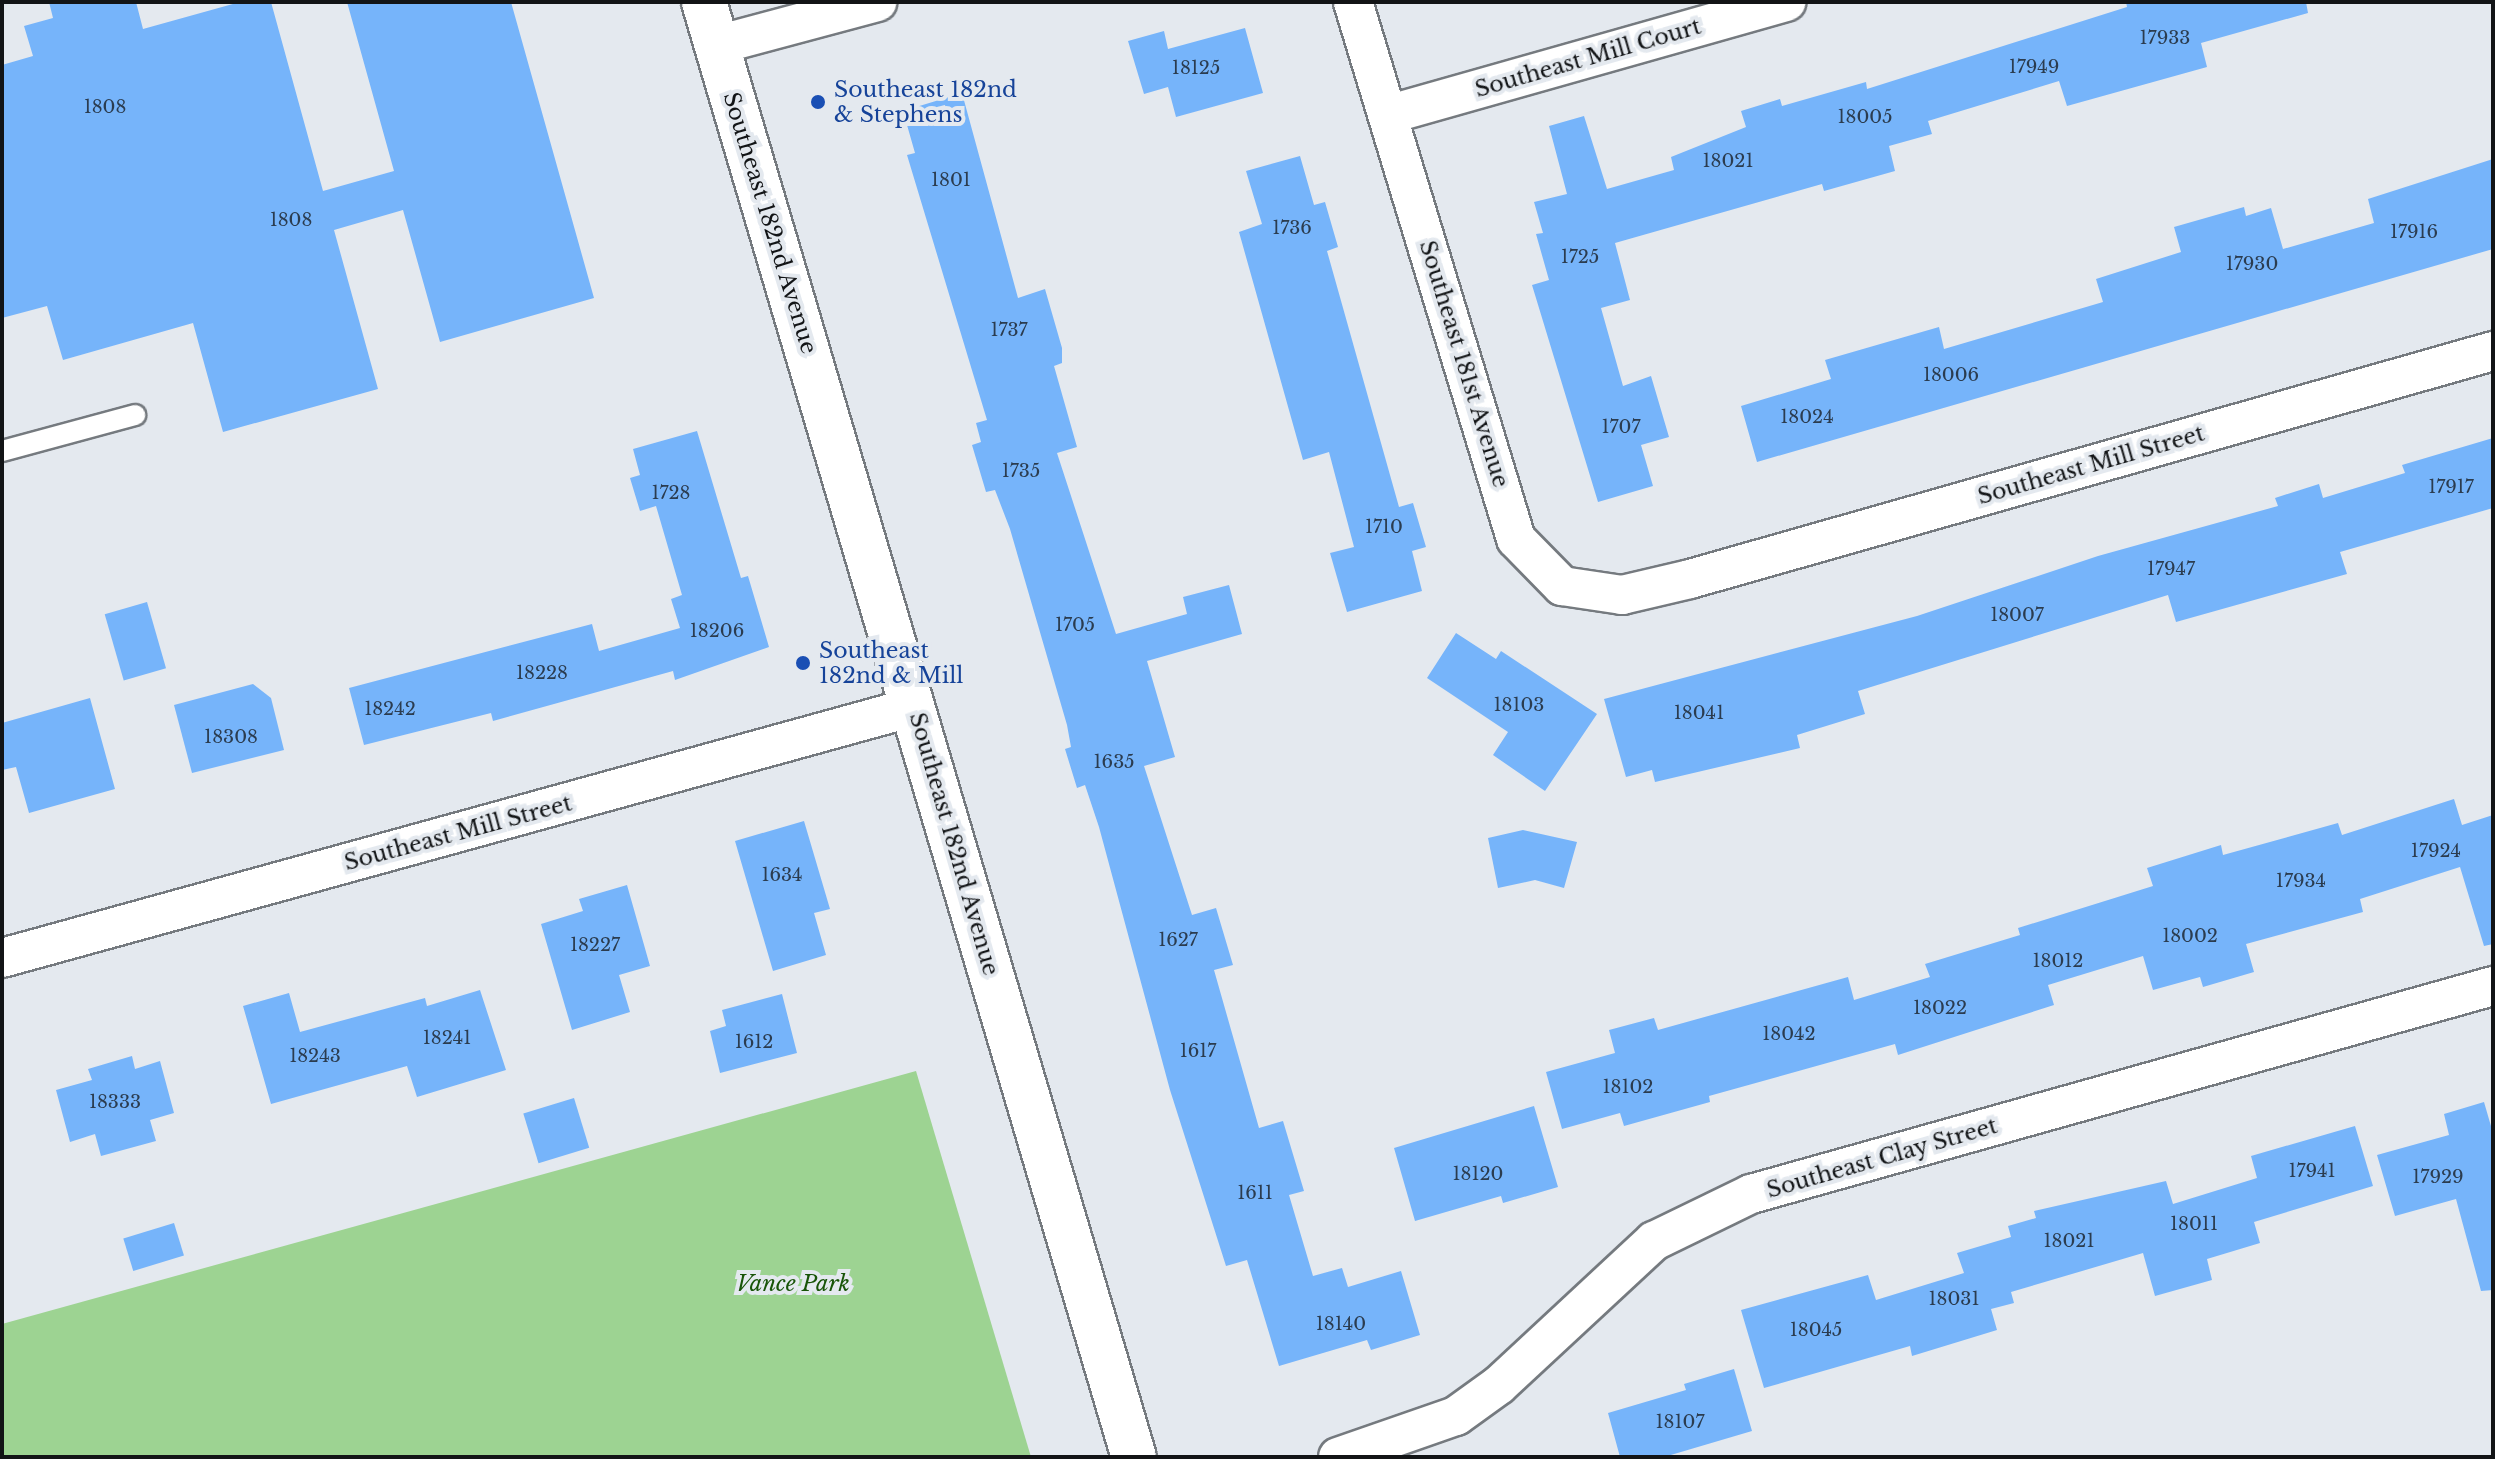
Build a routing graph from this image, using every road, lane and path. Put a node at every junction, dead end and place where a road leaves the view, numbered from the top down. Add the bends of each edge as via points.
1 (704, 2) edge
2 (877, 2) edge
3 (1353, 2) edge
4 (1787, 2) edge
5 (717, 45) junction
6 (1390, 114) junction
7 (2493, 351) edge
8 (135, 415) dead end
9 (2, 451) edge
10 (1690, 579) joint
11 (913, 707) junction
12 (2, 958) edge
13 (2493, 986) edge
14 (1134, 1457) edge
15 (1338, 1457) edge

1 - 5 main road, Southeast 182nd Avenue
2 - 5 street
3 - 6 street, Southeast 181st Avenue
4 - 6 street, Southeast Mill Court
5 - 11 main road, Southeast 182nd Avenue
6 - 10 street, Southeast 181st Avenue via 1516,539 1562,586 1622,595
7 - 10 street, Southeast Mill Street
8 - 9 lane
11 - 12 street, Southeast Mill Street
11 - 14 main road, Southeast 182nd Avenue
13 - 15 street, Southeast Clay Street via 1751,1194 1654,1241 1499,1385 1456,1416

